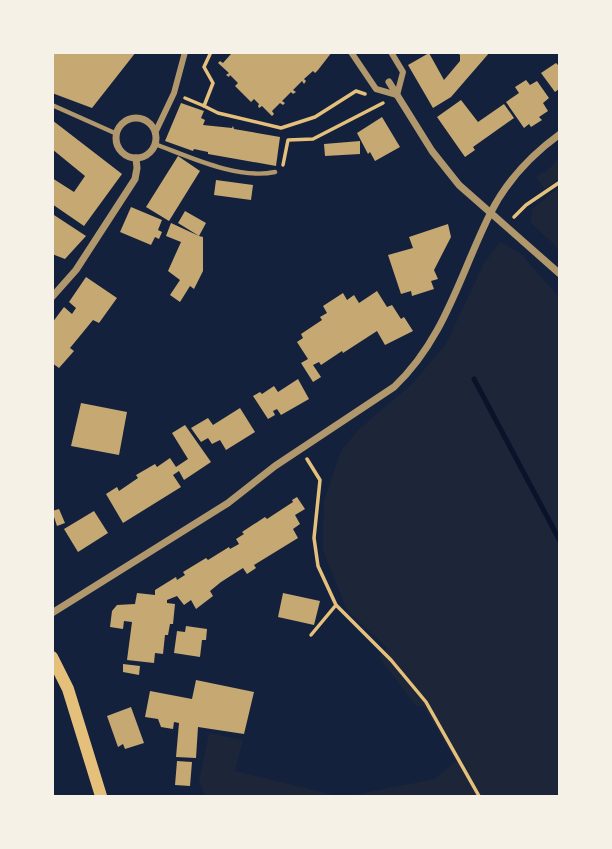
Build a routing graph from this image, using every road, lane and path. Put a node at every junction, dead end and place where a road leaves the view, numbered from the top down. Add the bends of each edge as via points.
1 (185, 52) edge
2 (211, 52) edge
3 (351, 52) edge
4 (391, 52) edge
5 (389, 82) dead end
6 (174, 93) junction
7 (368, 95) dead end
8 (397, 95) junction
9 (52, 105) edge
10 (204, 106) junction
11 (155, 133) junction
12 (117, 134) junction
13 (559, 134) edge
14 (155, 144) junction
15 (136, 158) junction
16 (275, 172) joint
17 (559, 182) edge
18 (491, 213) junction
19 (506, 225) junction
20 (559, 274) edge
21 (52, 297) edge
22 (301, 449) junction
23 (336, 605) junction
24 (52, 613) edge
25 (311, 635) dead end
26 (52, 657) edge
27 (101, 796) edge
28 (479, 796) edge

1 - 6 street
2 - 10 path via 204,67 213,83
3 - 8 street via 376,89
4 - 8 street via 403,72
5 - 8 street
6 - 10 path
6 - 11 street
7 - 10 path via 356,91 315,117 281,128
8 - 16 path via 313,139 288,140 282,173
8 - 18 street via 459,185
9 - 12 lane
11 - 12 street via 148,122 135,118 124,123
11 - 14 street
12 - 15 street via 122,153
13 - 18 street via 524,163
14 - 15 street via 148,154
14 - 16 lane via 205,164 262,175
15 - 21 street via 135,179 76,270
17 - 19 path
18 - 19 street
18 - 22 street via 446,317 411,369 394,387
19 - 20 street
22 - 23 path via 320,480 314,538 318,566
22 - 24 street via 228,503
23 - 25 path
23 - 28 path via 426,702
26 - 27 main road via 68,689

